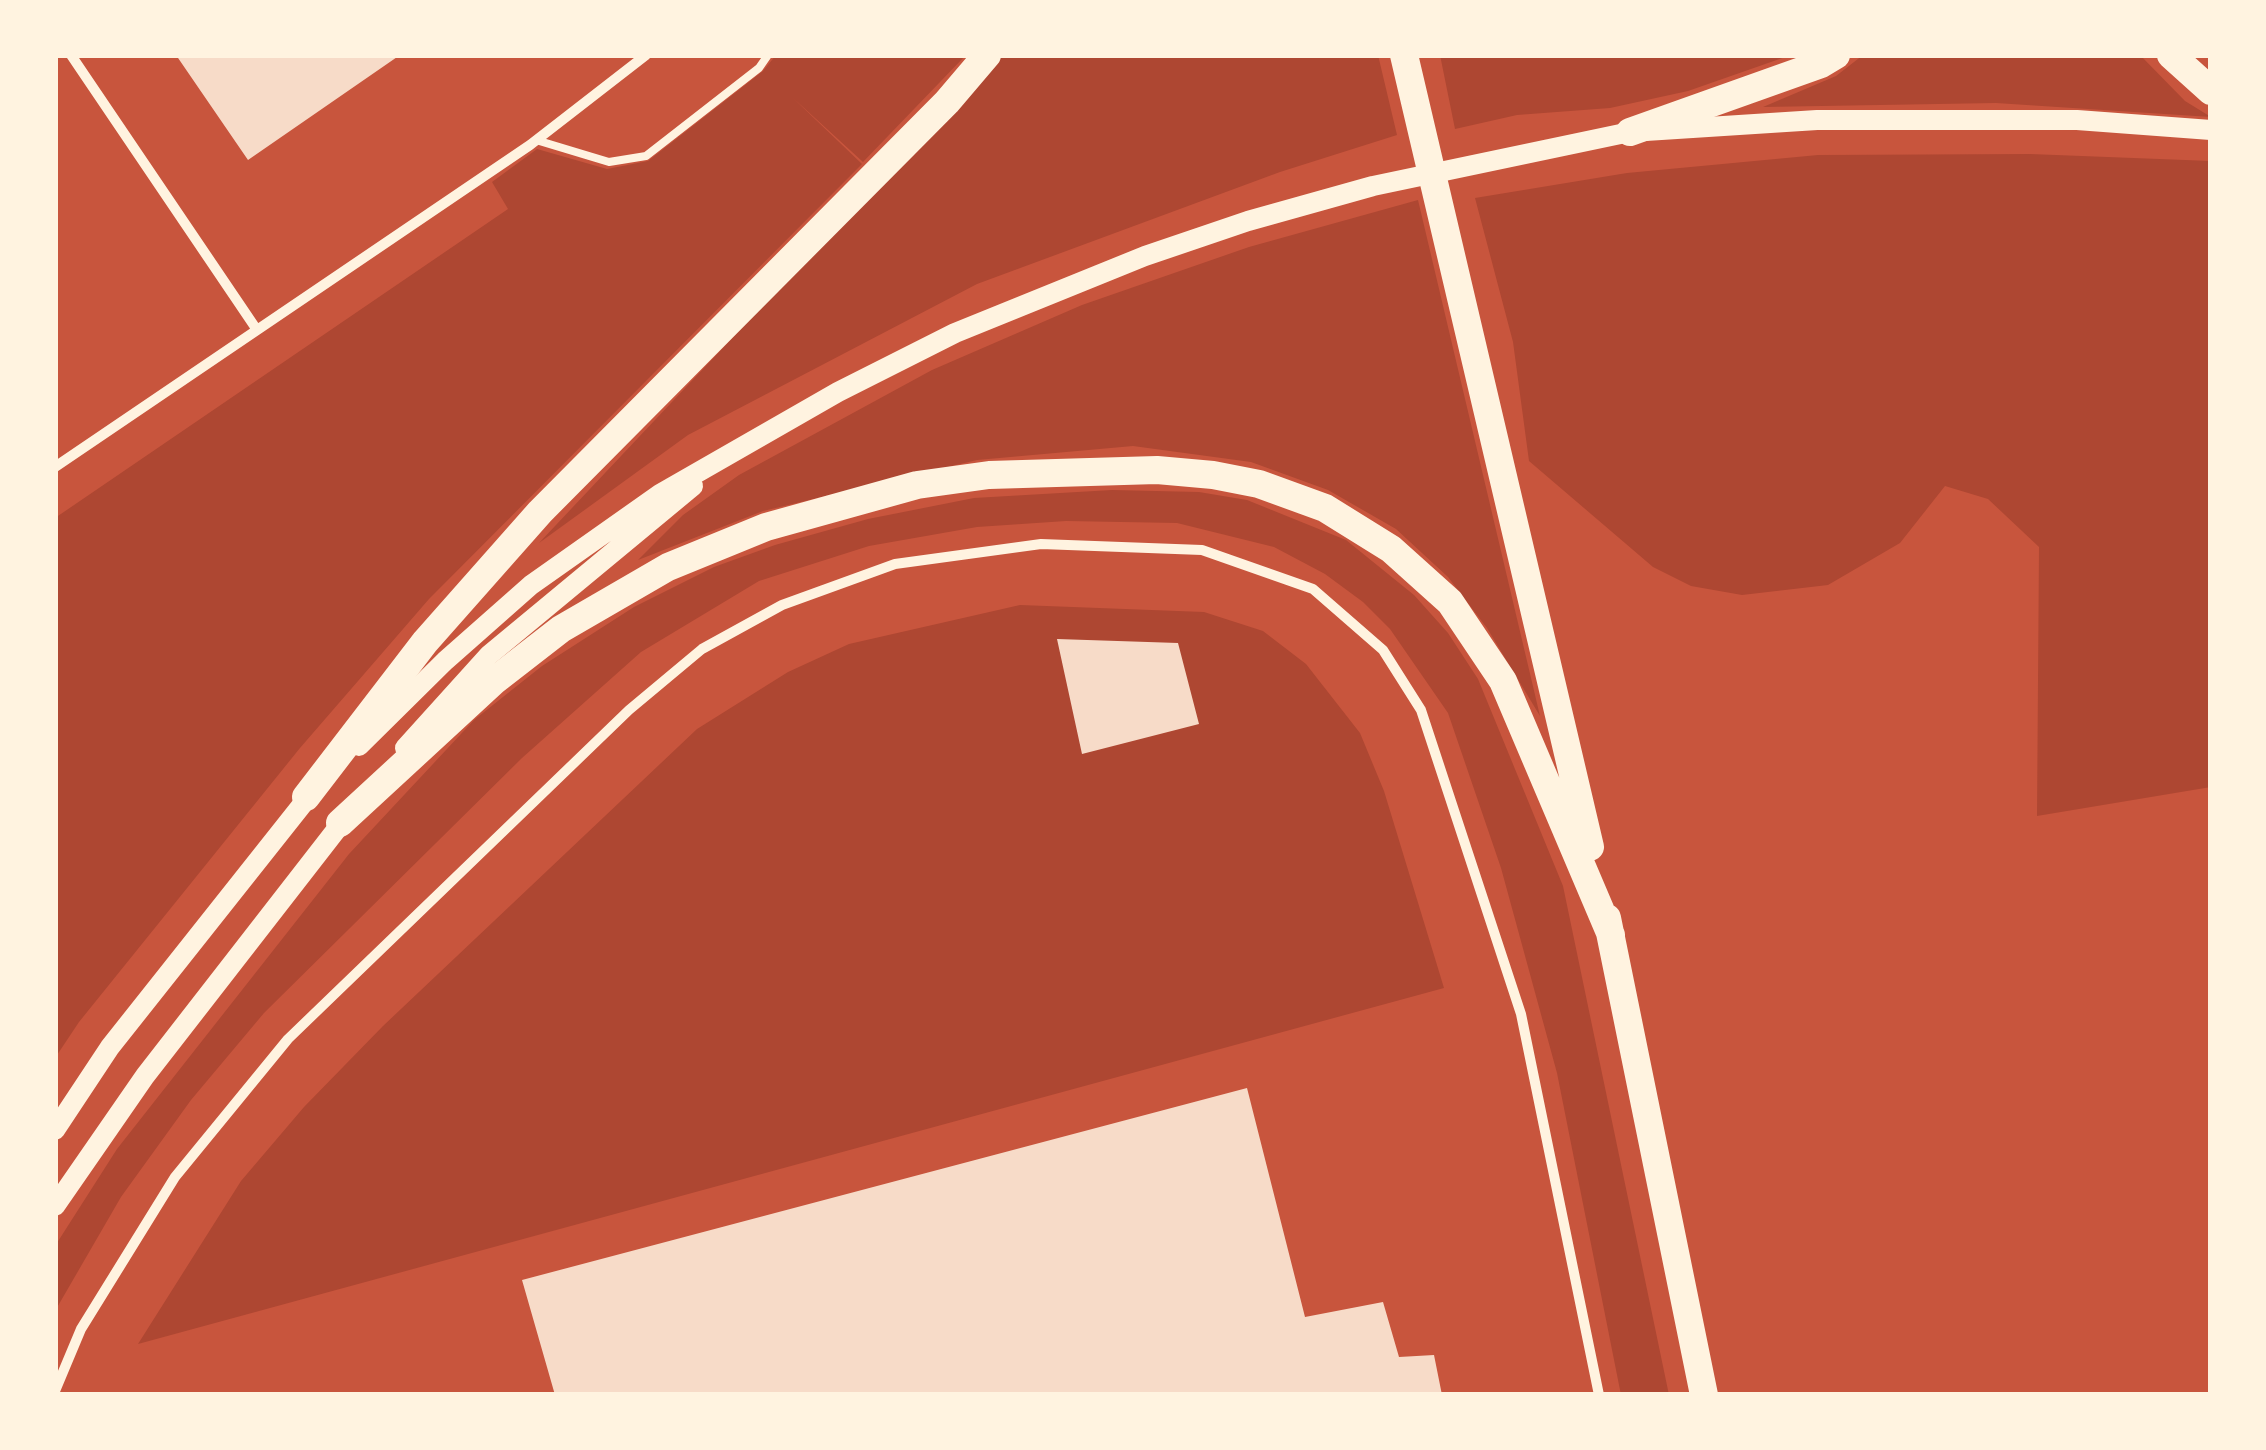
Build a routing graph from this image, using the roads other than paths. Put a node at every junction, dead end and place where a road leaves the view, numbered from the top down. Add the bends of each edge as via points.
1 (70, 55) edge
2 (646, 55) edge
3 (768, 55) edge
4 (987, 55) edge
5 (1836, 55) edge
6 (2171, 55) edge
7 (1408, 61) edge
8 (2211, 91) edge
9 (2211, 130) edge
10 (1630, 132) junction
11 (536, 140) junction
12 (257, 330) junction
13 (730, 456) junction
14 (55, 466) edge
15 (306, 797) junction
16 (340, 823) junction
17 (1611, 935) junction
18 (55, 1130) edge
19 (55, 1206) edge
20 (55, 1391) edge
21 (1599, 1395) edge
22 (1704, 1395) edge

1 - 12 street
2 - 11 street
3 - 11 lane via 646,156 608,162
4 - 15 highway via 540,512 425,642
5 - 10 highway
6 - 8 highway
7 - 17 highway
9 - 10 main road via 2077,120 1854,120
10 - 13 main road via 1374,186 1145,256 956,333
11 - 12 street
12 - 14 street
13 - 15 main road via 622,518 532,585
13 - 16 main road via 489,654
15 - 18 main road via 110,1047
16 - 17 highway via 494,681 561,629 668,567 766,527 917,485 989,475 1213,475 1325,508 1391,549 1450,602 1504,681
16 - 19 main road via 145,1076
17 - 22 highway
20 - 21 street via 81,1328 174,1177 288,1039 630,710 702,649 782,606 895,564 1040,544 1202,550 1312,590 1382,650 1421,710 1521,1014

